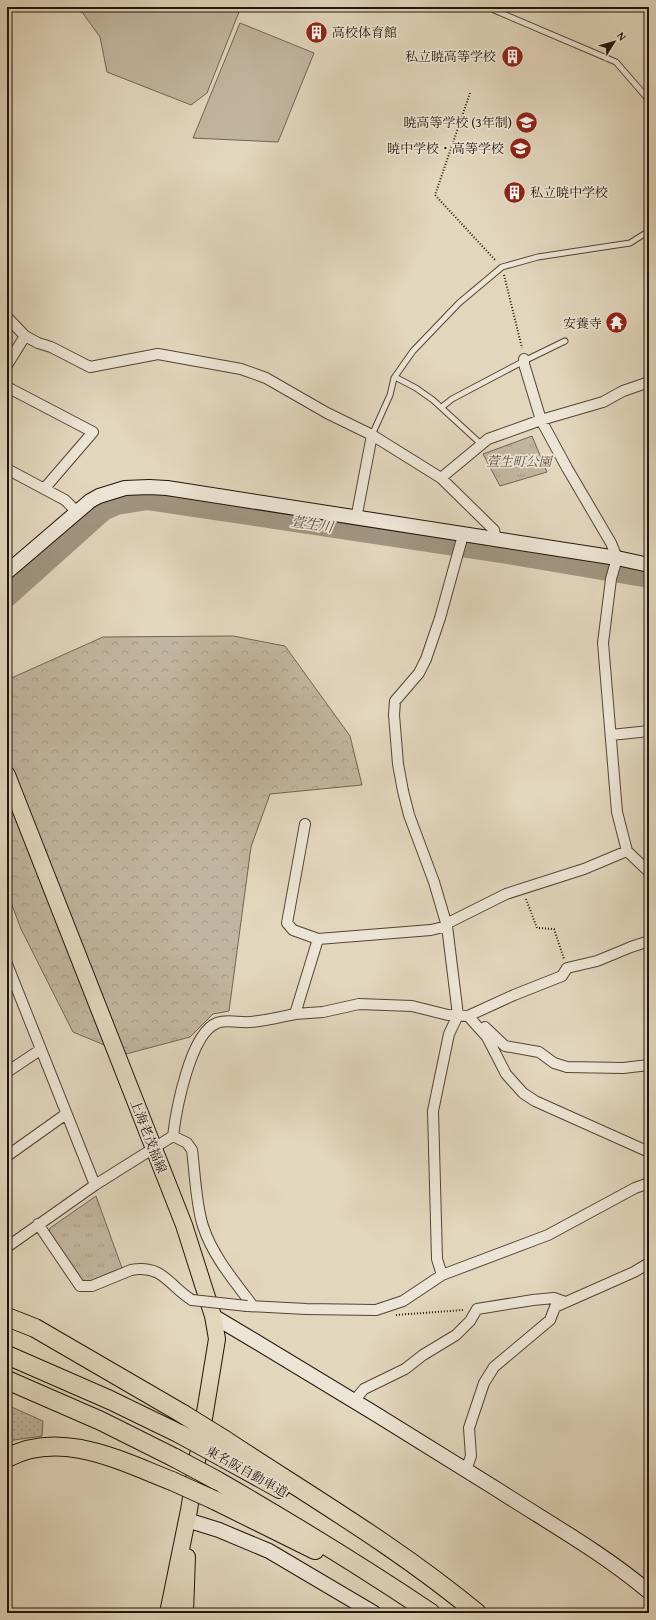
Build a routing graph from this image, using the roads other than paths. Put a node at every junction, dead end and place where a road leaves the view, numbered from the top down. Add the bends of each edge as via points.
1 (494, 10) dead end
2 (649, 103) edge
3 (649, 231) edge
4 (7, 317) edge
5 (25, 336) junction
6 (565, 341) dead end
7 (524, 360) junction
8 (7, 365) edge
9 (395, 377) junction
10 (649, 382) edge
11 (7, 387) edge
12 (442, 407) junction
13 (541, 420) junction
14 (372, 435) junction
15 (481, 444) junction
16 (7, 469) edge
17 (442, 478) junction
18 (44, 489) junction
19 (76, 512) junction
20 (356, 519) junction
21 (462, 539) junction
22 (496, 540) junction
23 (616, 561) junction
24 (649, 565) edge
25 (7, 572) edge
26 (649, 731) edge
27 (611, 735) junction
28 (7, 775) edge
29 (305, 824) dead end
30 (628, 851) junction
31 (649, 872) edge
32 (446, 925) junction
33 (318, 939) junction
34 (649, 941) edge
35 (7, 964) edge
36 (11, 986) edge
37 (295, 1014) junction
38 (458, 1015) junction
39 (468, 1016) junction
40 (40, 1050) junction
41 (649, 1065) edge
42 (7, 1072) edge
43 (66, 1114) junction
44 (173, 1136) junction
45 (154, 1149) junction
46 (649, 1152) edge
47 (7, 1156) edge
48 (649, 1183) edge
49 (95, 1185) junction
50 (38, 1224) junction
51 (7, 1246) edge
52 (649, 1263) edge
53 (442, 1275) junction
54 (565, 1302) junction
55 (250, 1306) junction
56 (213, 1316) junction
57 (7, 1318) edge
58 (7, 1354) edge
59 (7, 1380) edge
60 (354, 1401) junction
61 (224, 1449) junction
62 (7, 1458) edge
63 (466, 1470) junction
64 (188, 1517) junction
65 (649, 1592) edge
66 (168, 1613) edge
67 (185, 1613) edge
68 (374, 1613) edge
69 (430, 1613) edge
70 (474, 1613) edge
71 (477, 1613) edge

1 - 2 lane via 616,62
3 - 9 lane via 630,243 538,257 502,267 430,331
4 - 5 street
5 - 8 street
5 - 14 street via 90,367 158,354 241,369 266,378
6 - 7 lane
7 - 12 lane
7 - 13 street
9 - 12 lane via 416,388
9 - 14 lane via 390,396
10 - 13 street via 623,391 603,402
11 - 18 street via 92,432
12 - 15 lane
13 - 15 street via 488,439
13 - 23 street via 611,543
14 - 17 street
14 - 20 street
15 - 17 street
16 - 18 street
17 - 22 street via 494,530
18 - 19 street via 65,500
19 - 20 street via 99,496 125,488 149,487
19 - 25 street
20 - 21 street
21 - 22 street
21 - 32 street via 426,659 419,673 395,701 394,715 403,791
22 - 23 street
23 - 24 street
23 - 27 street via 611,579 603,643
26 - 27 street
27 - 30 street via 617,812
28 - 45 main road, 上海老茂福線
29 - 33 street via 287,923 293,930
30 - 31 street
30 - 32 street via 584,869 506,894
32 - 33 street via 425,930
32 - 38 street
33 - 37 street
34 - 39 street via 597,961 566,968 562,976
35 - 36 street
36 - 40 street
37 - 38 street via 323,1012 359,1004 412,1006
37 - 44 street via 250,1022 222,1021 211,1026 200,1040 184,1078
38 - 39 street
38 - 53 street via 449,1034 433,1111 437,1259
39 - 41 street via 482,1024 505,1046 539,1052 562,1066 599,1068
39 - 46 street via 487,1037 506,1074 523,1093
40 - 42 street
40 - 43 street
43 - 47 street
43 - 49 street
44 - 45 street
44 - 55 street via 187,1143 192,1150 200,1216 208,1238
45 - 49 street
45 - 56 main road, 上海老茂福線 via 184,1225
48 - 53 street via 548,1235
49 - 50 street
50 - 51 street
50 - 55 street, bridge via 80,1286 92,1286 131,1270 145,1270 163,1275 192,1300
52 - 54 street
53 - 55 street via 403,1302 376,1310
54 - 60 street via 554,1298 476,1309 470,1321 456,1335 405,1369 364,1389
54 - 63 street via 555,1308 550,1320 491,1372 484,1384 469,1428 471,1456
56 - 60 street
56 - 64 main road, 上海老茂福線 via 217,1339
57 - 61 highway, bridge via 35,1328 183,1414
58 - 61 highway, 東名阪自動車道, bridge via 180,1434
59 - 69 highway, 東名阪自動車道, bridge via 101,1421 216,1480 337,1551
60 - 63 street
61 - 70 highway, 東名阪自動車道
61 - 71 highway via 356,1526 444,1585
62 - 69 highway, bridge via 33,1449 56,1446 79,1448 116,1459 214,1500 337,1562
63 - 65 street via 582,1544
64 - 66 main road, 上海老茂福線
64 - 67 main road, 上海老茂福線
64 - 68 street via 269,1551

